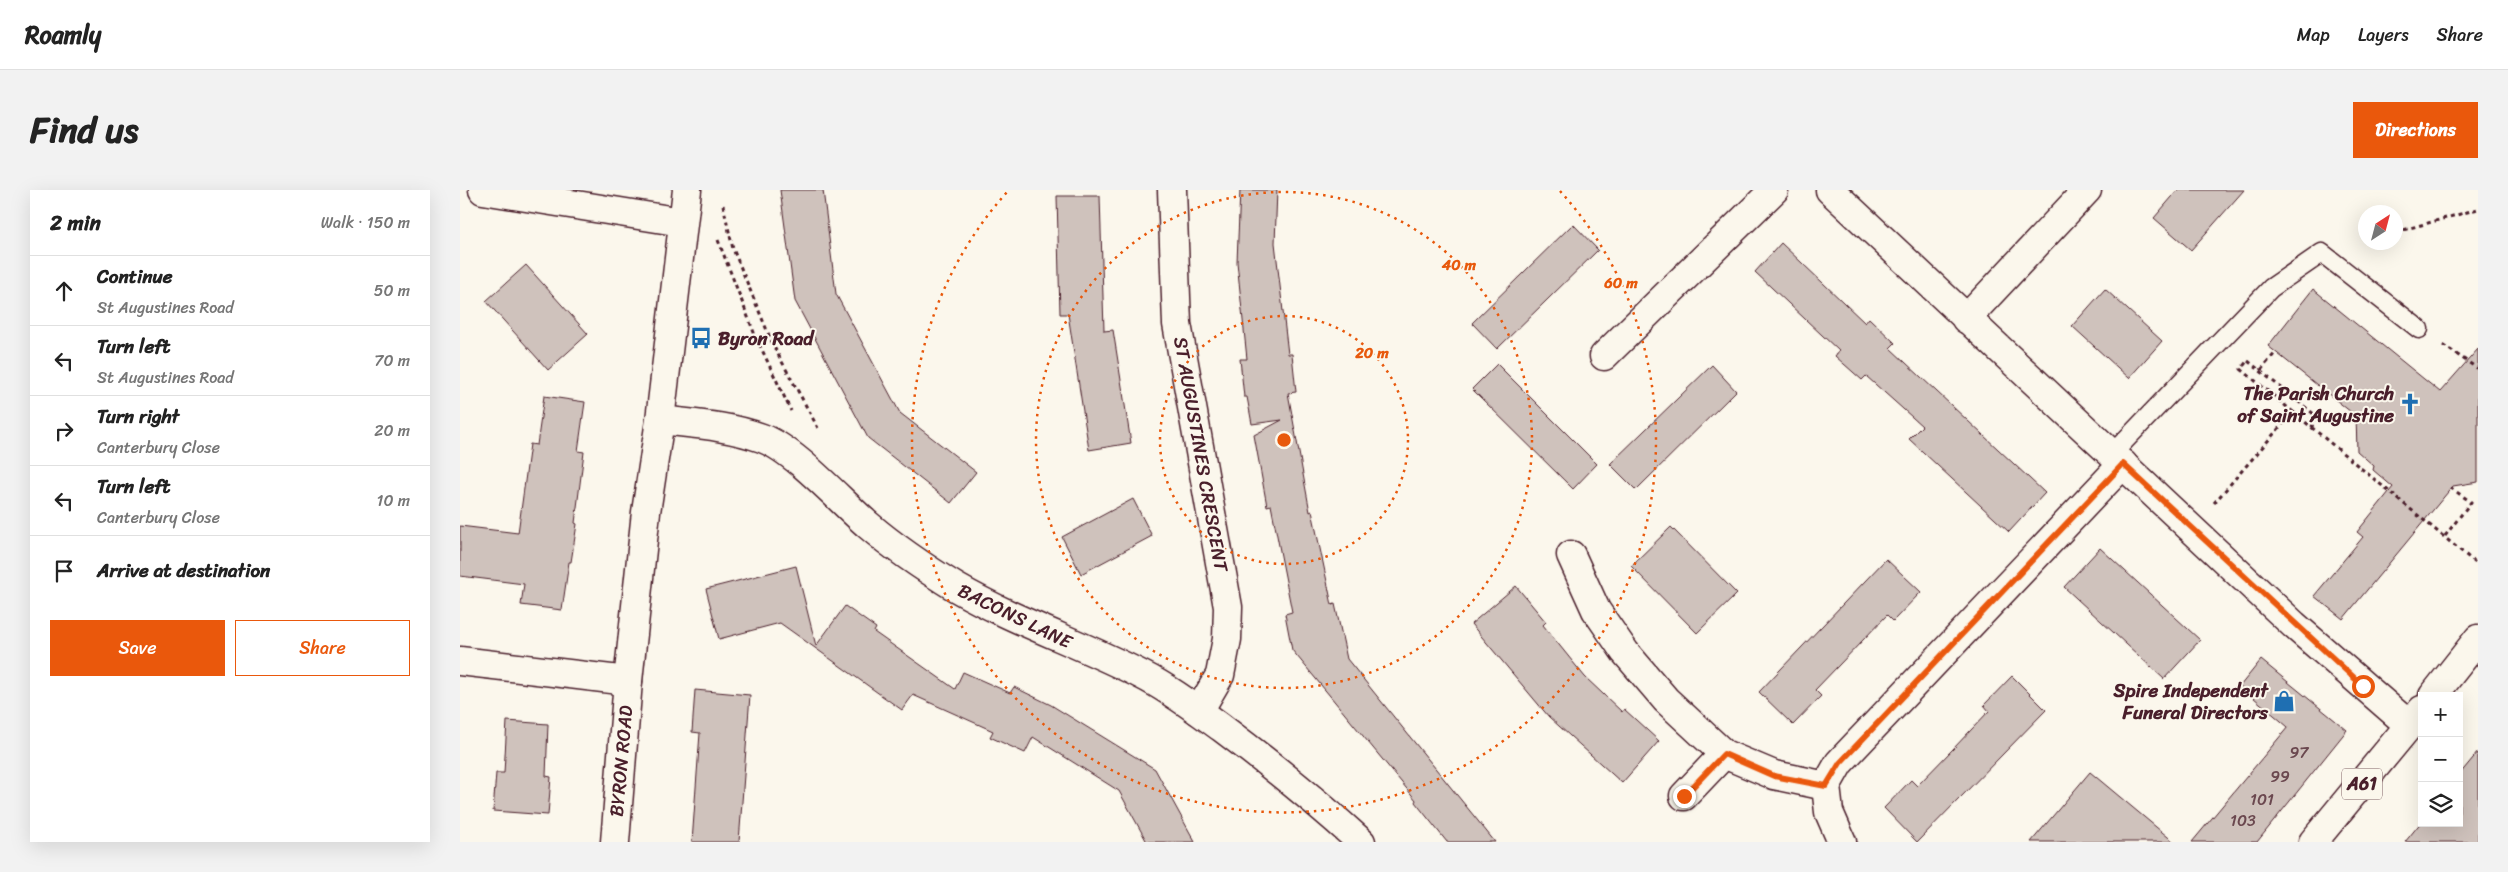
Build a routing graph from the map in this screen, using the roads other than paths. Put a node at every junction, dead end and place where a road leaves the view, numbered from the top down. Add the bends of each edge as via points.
1 (484, 190) edge
2 (687, 190) edge
3 (1172, 190) edge
4 (1774, 190) edge
5 (1830, 190) edge
6 (2087, 190) edge
7 (682, 222) junction
8 (1966, 319) junction
9 (2419, 329) road end
10 (1604, 356) dead end
11 (660, 420) junction
12 (2118, 459) junction
13 (1571, 555) dead end
14 (2478, 639) edge
15 (460, 661) edge
16 (628, 681) junction
17 (2436, 692) edge
18 (1199, 711) junction
19 (2416, 717) edge
20 (1724, 754) junction
21 (1826, 786) junction
22 (1684, 796) dead end
23 (615, 842) edge
24 (1361, 842) edge
25 (1842, 842) edge
26 (2313, 842) edge

1 - 7 main road
2 - 7 main road, BYRON ROAD
3 - 18 main road, ST AUGUSTINES CRESCENT via 1177,324 1228,607 1227,639 1220,675
4 - 10 main road
5 - 8 main road
6 - 8 main road
7 - 11 main road, BYRON ROAD
8 - 12 main road
9 - 12 lane via 2322,253 2271,288
11 - 16 main road, BYRON ROAD via 646,512
11 - 18 main road, BACONS LANE via 726,428 764,439 787,452 912,560 959,589 1144,675
12 - 19 main road via 2294,625
12 - 21 main road via 1840,763
13 - 20 main road via 1596,610 1625,652 1666,700
14 - 17 main road
15 - 16 main road, BYRON ROAD
16 - 23 main road, BYRON ROAD
18 - 24 main road, BACONS LANE via 1314,799
19 - 26 main road, A61
20 - 21 main road via 1774,776
20 - 22 main road
21 - 25 main road via 1829,812

